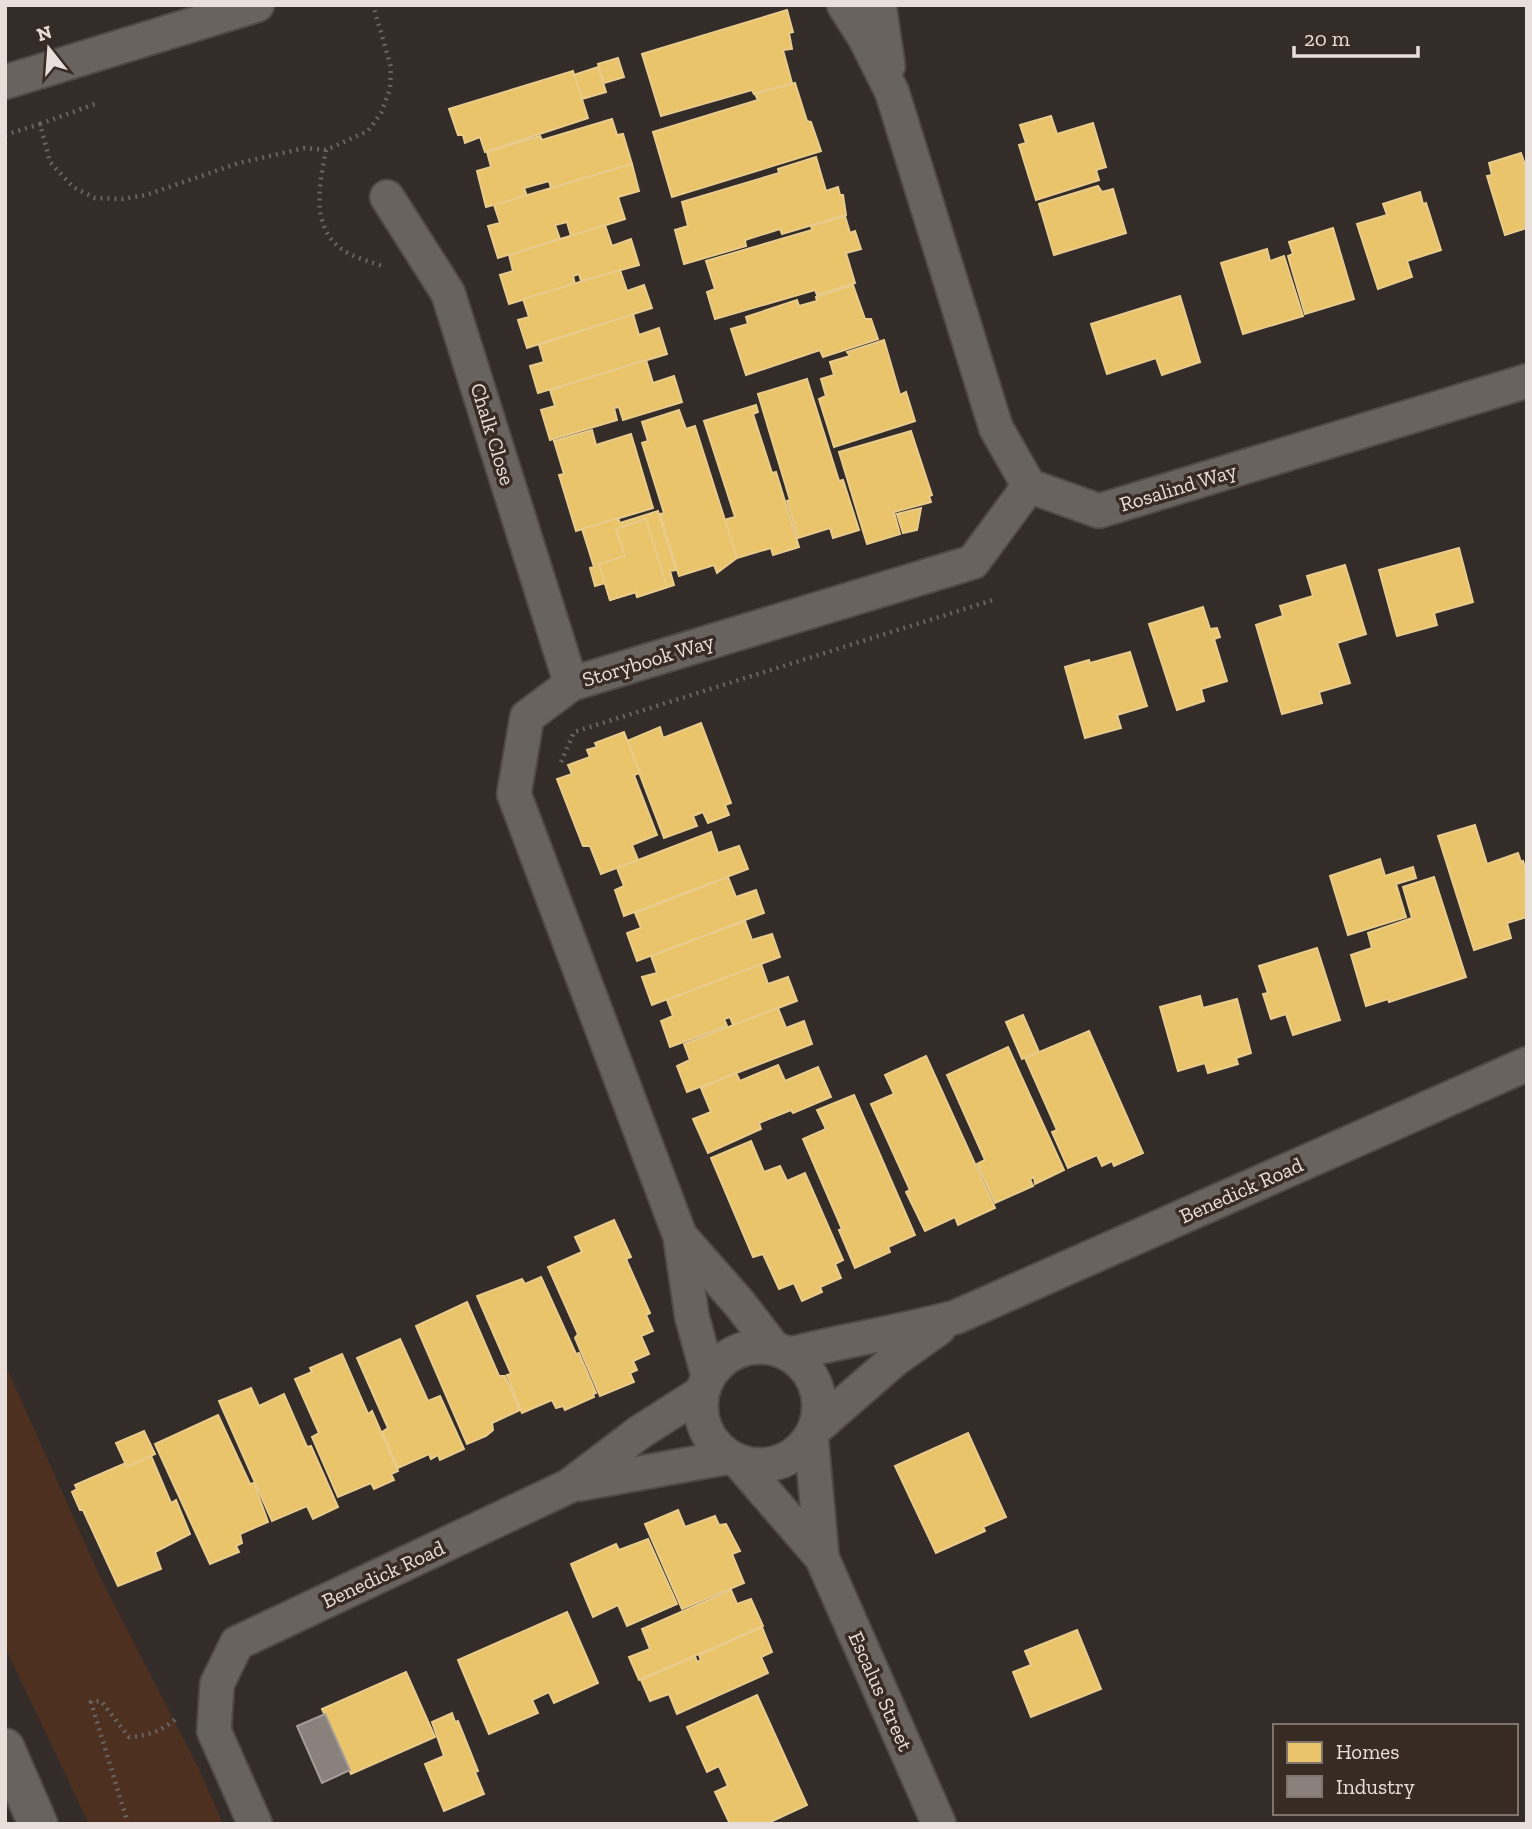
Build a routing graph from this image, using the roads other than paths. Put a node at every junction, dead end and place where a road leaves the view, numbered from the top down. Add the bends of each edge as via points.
1 (257, 5) edge
2 (844, 5) edge
3 (879, 5) edge
4 (5, 82) edge
5 (892, 92) junction
6 (387, 197) dead end
7 (1527, 381) edge
8 (1030, 486) junction
9 (570, 684) junction
10 (1527, 1064) edge
11 (680, 1236) junction
12 (956, 1317) junction
13 (782, 1351) junction
14 (705, 1384) junction
15 (813, 1432) junction
16 (734, 1460) junction
17 (569, 1486) junction
18 (822, 1558) junction
19 (5, 1748) edge
20 (38, 1824) edge
21 (255, 1824) edge
22 (939, 1824) edge

1 - 4 street
2 - 5 street
3 - 5 street
5 - 8 street via 996,428
6 - 9 street, Chalk Close via 449,293
7 - 8 street, Rosalind Way via 1099,511
8 - 9 street, Storybook Way via 973,562
9 - 11 street, Storybook Way via 527,717 514,794
10 - 12 street, Benedick Road
11 - 13 street
11 - 14 street
12 - 13 street
12 - 15 street via 894,1360
13 - 14 street via 755,1346 736,1351 720,1361
13 - 15 street via 804,1365 819,1394 820,1412
14 - 16 street via 700,1412 705,1430 715,1446
14 - 17 street
15 - 16 street via 798,1452 779,1462 760,1466
15 - 18 street
16 - 17 street
16 - 18 street
17 - 21 street, Benedick Road via 237,1643 217,1684 214,1731
18 - 22 street, Escalus Street
19 - 20 street

